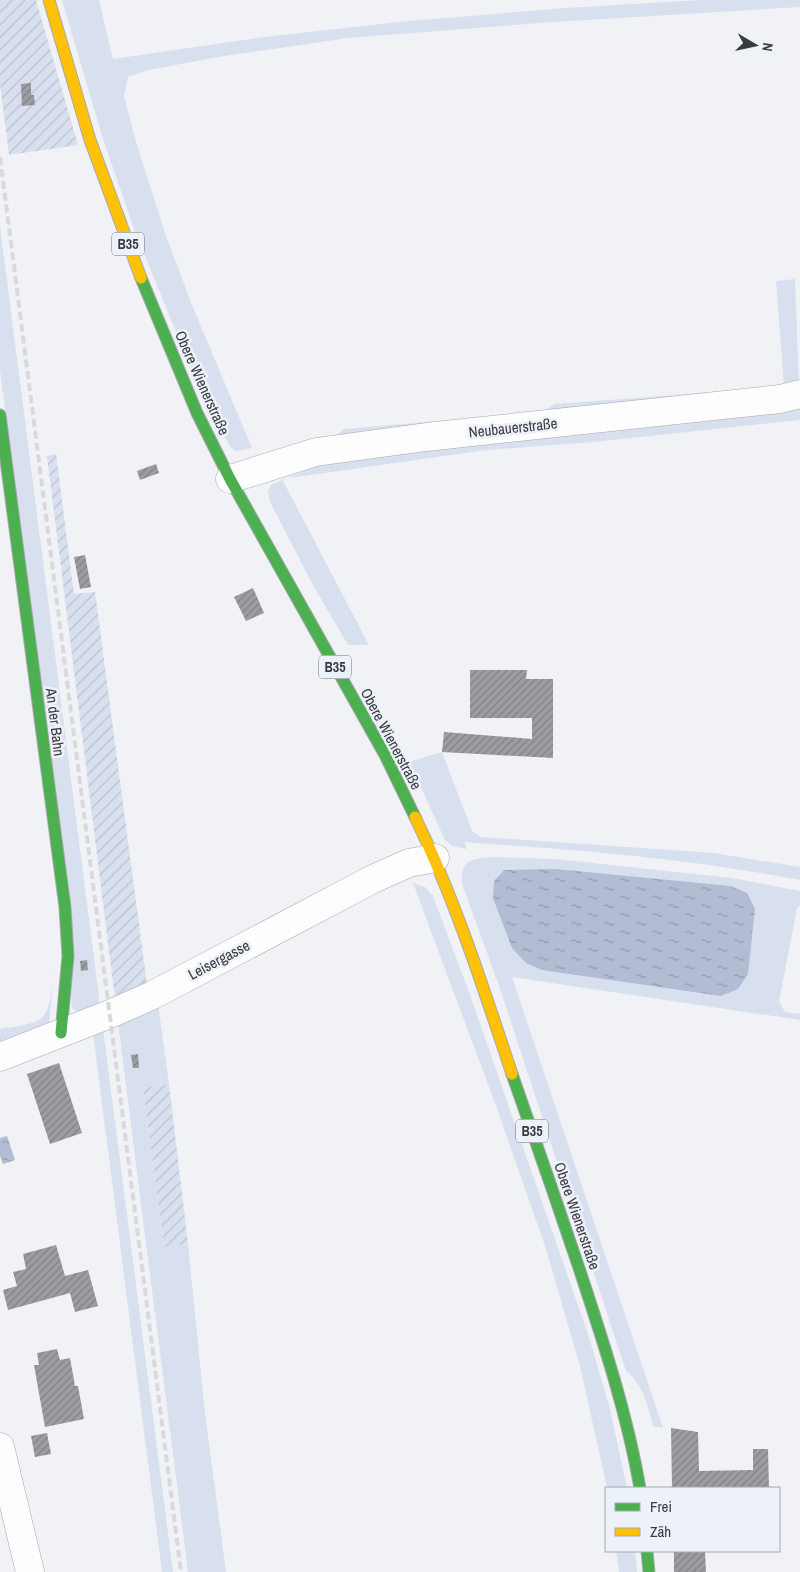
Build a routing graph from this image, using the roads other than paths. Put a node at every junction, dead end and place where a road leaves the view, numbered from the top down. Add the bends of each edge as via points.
1 (49, 0) edge
2 (800, 394) edge
3 (0, 415) edge
4 (230, 479) junction
5 (435, 858) junction
6 (61, 1033) junction
7 (0, 1057) edge
8 (0, 1447) edge
9 (640, 1487) edge
10 (647, 1552) edge
11 (30, 1572) edge
12 (649, 1572) edge

1 - 4 main road, Obere Wienerstraße / B35 via 90,140 124,235 194,405
2 - 4 street, Neubauerstraße via 780,399 316,452
3 - 6 main road, An der Bahn via 65,907 68,956
4 - 5 main road, Obere Wienerstraße / B35 via 385,756
5 - 6 street, Leisergasse via 409,863 373,879 153,995
5 - 9 main road, Obere Wienerstraße / B35 via 483,987 600,1331 623,1406
6 - 7 street, Leisergasse
8 - 11 street
10 - 12 main road

